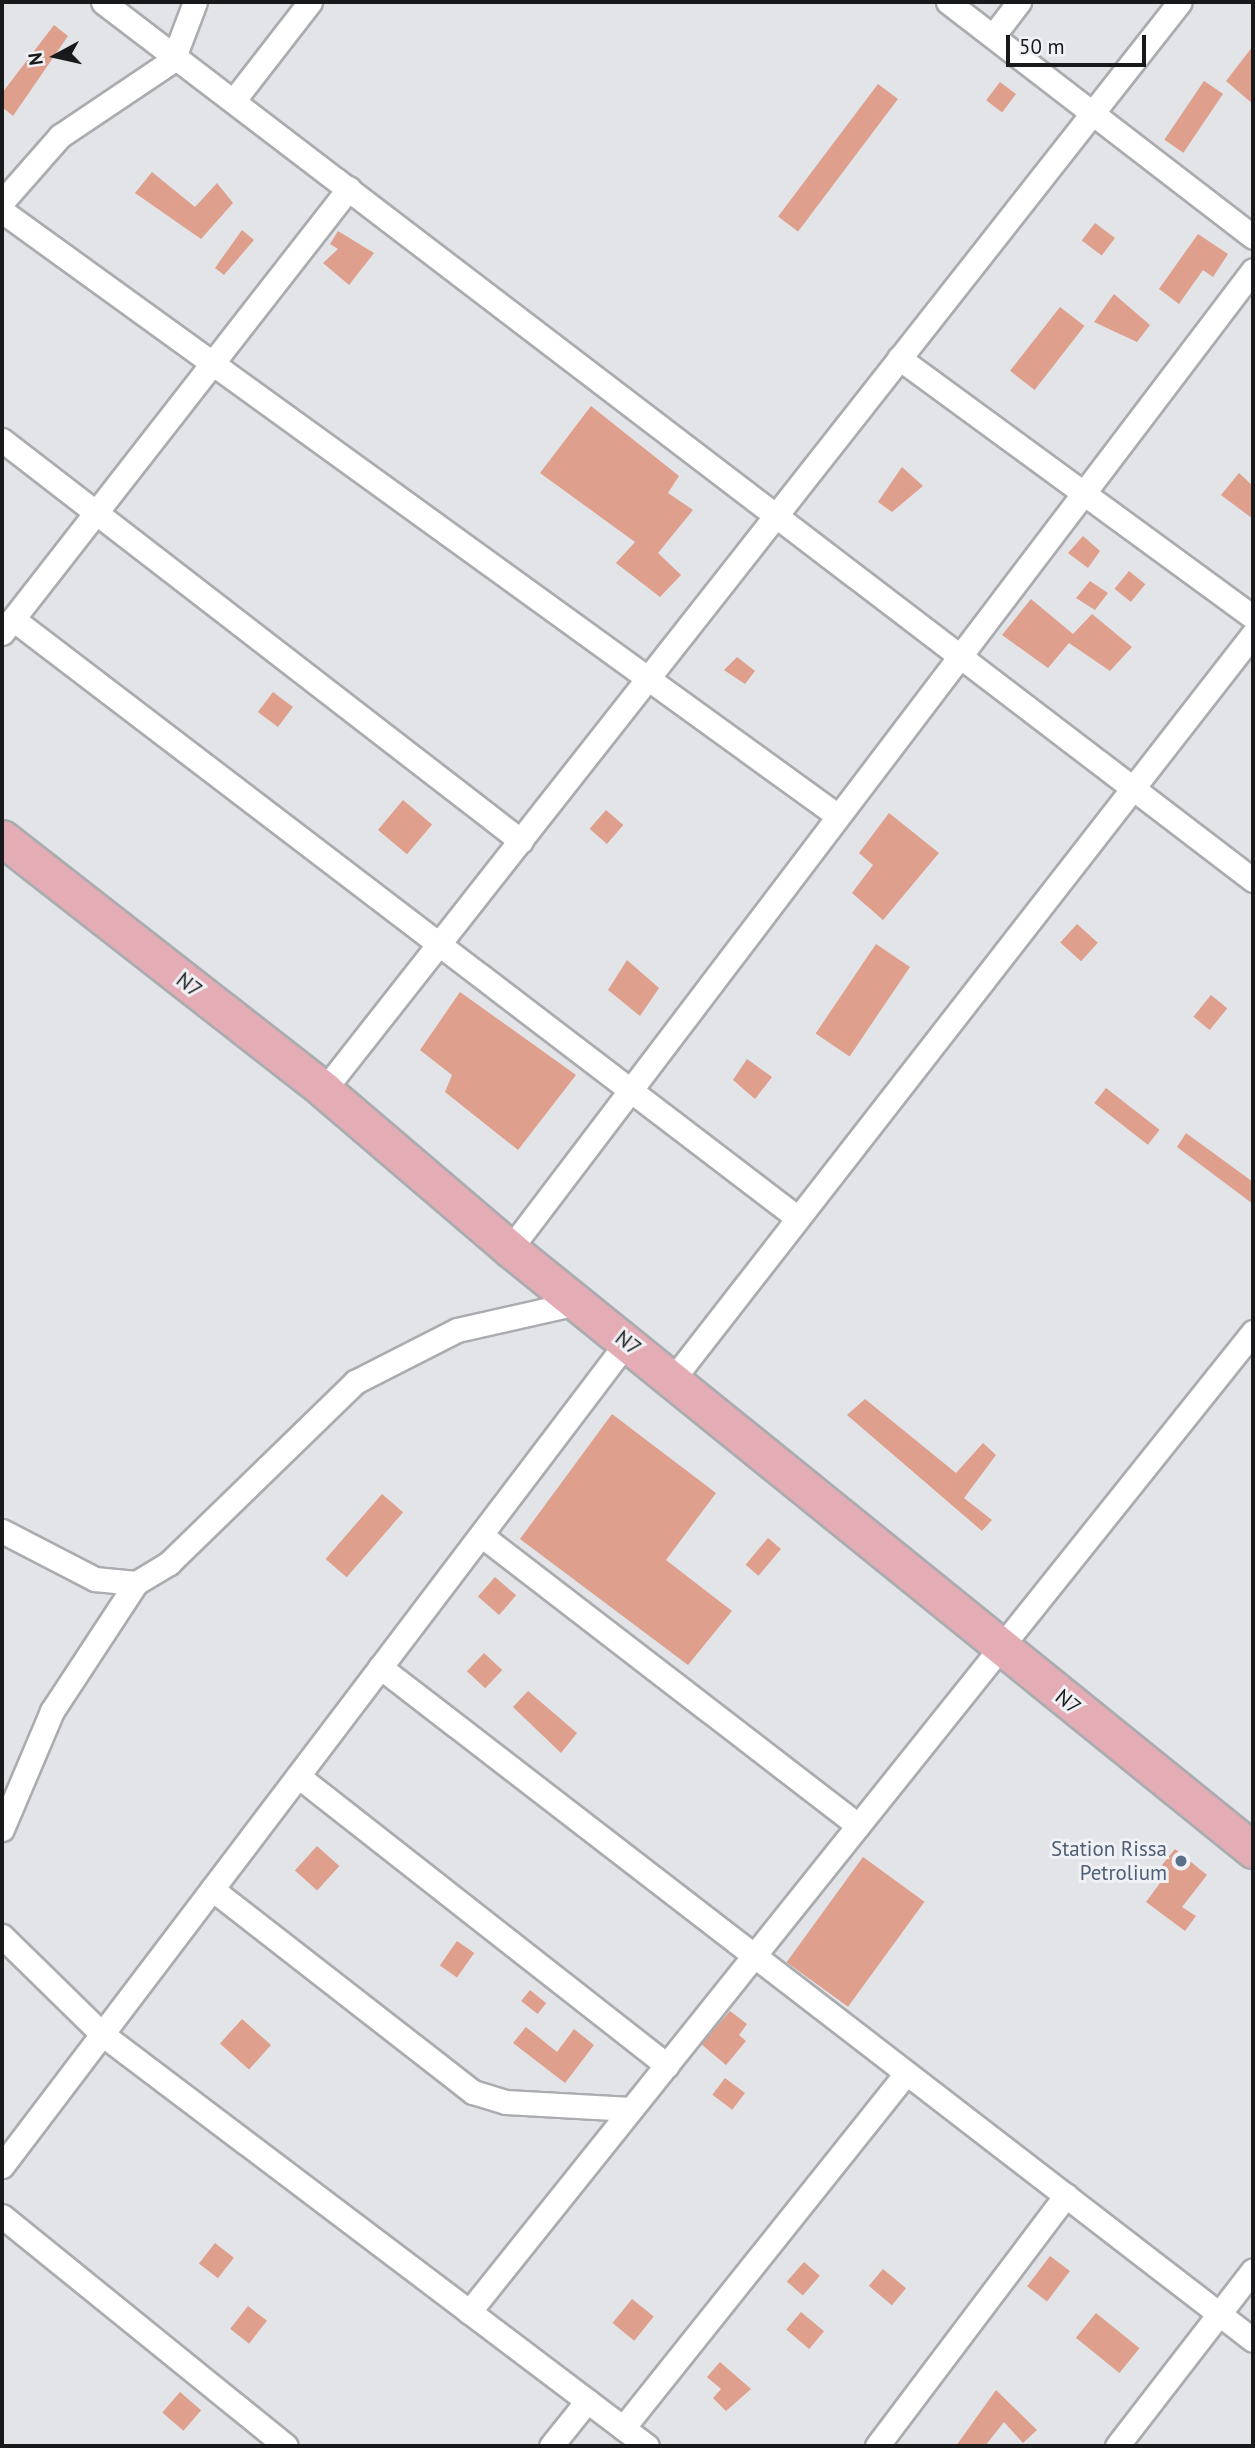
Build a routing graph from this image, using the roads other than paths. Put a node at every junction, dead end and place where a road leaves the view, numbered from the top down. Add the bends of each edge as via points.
1 (103, 2) edge
2 (195, 2) edge
3 (310, 2) edge
4 (948, 2) edge
5 (1019, 2) edge
6 (1180, 2) edge
7 (993, 37) junction
8 (173, 60) junction
9 (234, 100) junction
10 (1091, 113) junction
11 (348, 188) junction
12 (2, 202) edge
13 (2, 211) edge
14 (1253, 237) edge
15 (1253, 270) edge
16 (900, 358) junction
17 (212, 364) junction
18 (2, 440) edge
19 (1085, 494) junction
20 (96, 513) junction
21 (776, 515) junction
22 (1253, 617) edge
23 (7, 626) edge
24 (1253, 634) edge
25 (962, 657) junction
26 (649, 680) junction
27 (1133, 788) junction
28 (838, 816) junction
29 (2, 838) edge
30 (521, 841) junction
31 (1253, 880) edge
32 (439, 944) junction
33 (324, 1090) junction
34 (633, 1092) junction
35 (798, 1218) junction
36 (510, 1250) junction
37 (577, 1303) junction
38 (1253, 1332) edge
39 (627, 1342) junction
40 (673, 1378) junction
41 (2, 1531) edge
42 (481, 1535) junction
43 (136, 1583) junction
44 (1000, 1648) junction
45 (380, 1667) junction
46 (298, 1776) junction
47 (858, 1825) junction
48 (2, 1829) edge
49 (1253, 1850) edge
50 (212, 1889) junction
51 (2, 1936) edge
52 (754, 1956) junction
53 (102, 2034) junction
54 (667, 2065) junction
55 (906, 2073) junction
56 (631, 2109) junction
57 (2, 2166) edge
58 (1066, 2195) junction
59 (2, 2216) edge
60 (1253, 2270) edge
61 (469, 2312) junction
62 (1219, 2314) junction
63 (1253, 2340) edge
64 (587, 2401) junction
65 (623, 2428) junction
66 (286, 2446) edge
67 (551, 2446) edge
68 (647, 2446) edge
69 (877, 2446) edge
70 (1117, 2446) edge

1 - 8 street
2 - 8 street
3 - 9 street
4 - 7 street
5 - 7 street
6 - 10 street
7 - 10 street
8 - 9 street
8 - 12 street via 60,135
9 - 11 street
10 - 14 street
10 - 16 street
11 - 17 street
11 - 21 street
13 - 17 street
15 - 19 street
16 - 19 street
16 - 21 street
17 - 20 street
17 - 26 street
18 - 20 street
19 - 22 street
19 - 25 street
20 - 23 street
20 - 30 street
21 - 25 street
21 - 26 street
23 - 32 street
24 - 27 street
25 - 27 street
25 - 28 street
26 - 28 street
26 - 30 street
27 - 31 street
27 - 35 street
28 - 34 street
29 - 33 main road, N7
30 - 32 street
32 - 33 street
32 - 34 street
33 - 36 main road, N7
34 - 35 street
34 - 36 street
35 - 40 street
36 - 37 main road, N7
37 - 39 main road, N7
37 - 43 street via 457,1330 355,1382 169,1563
38 - 44 street
39 - 40 main road, N7
39 - 42 street
40 - 44 main road, N7
41 - 43 street via 95,1579
42 - 45 street
42 - 47 street
43 - 48 street via 52,1711
44 - 47 street
44 - 49 main road, N7
45 - 46 street
45 - 52 street
46 - 50 street
46 - 54 street
47 - 52 street
50 - 53 street
50 - 56 street via 473,2092 506,2102
51 - 53 street
52 - 54 street
52 - 55 street
53 - 57 street
53 - 61 street
54 - 56 street
55 - 58 street
55 - 65 street
56 - 61 street
58 - 62 street
58 - 69 street
59 - 66 street
60 - 62 street
61 - 64 street
62 - 63 street
62 - 70 street
64 - 65 street
64 - 67 street
65 - 68 street

